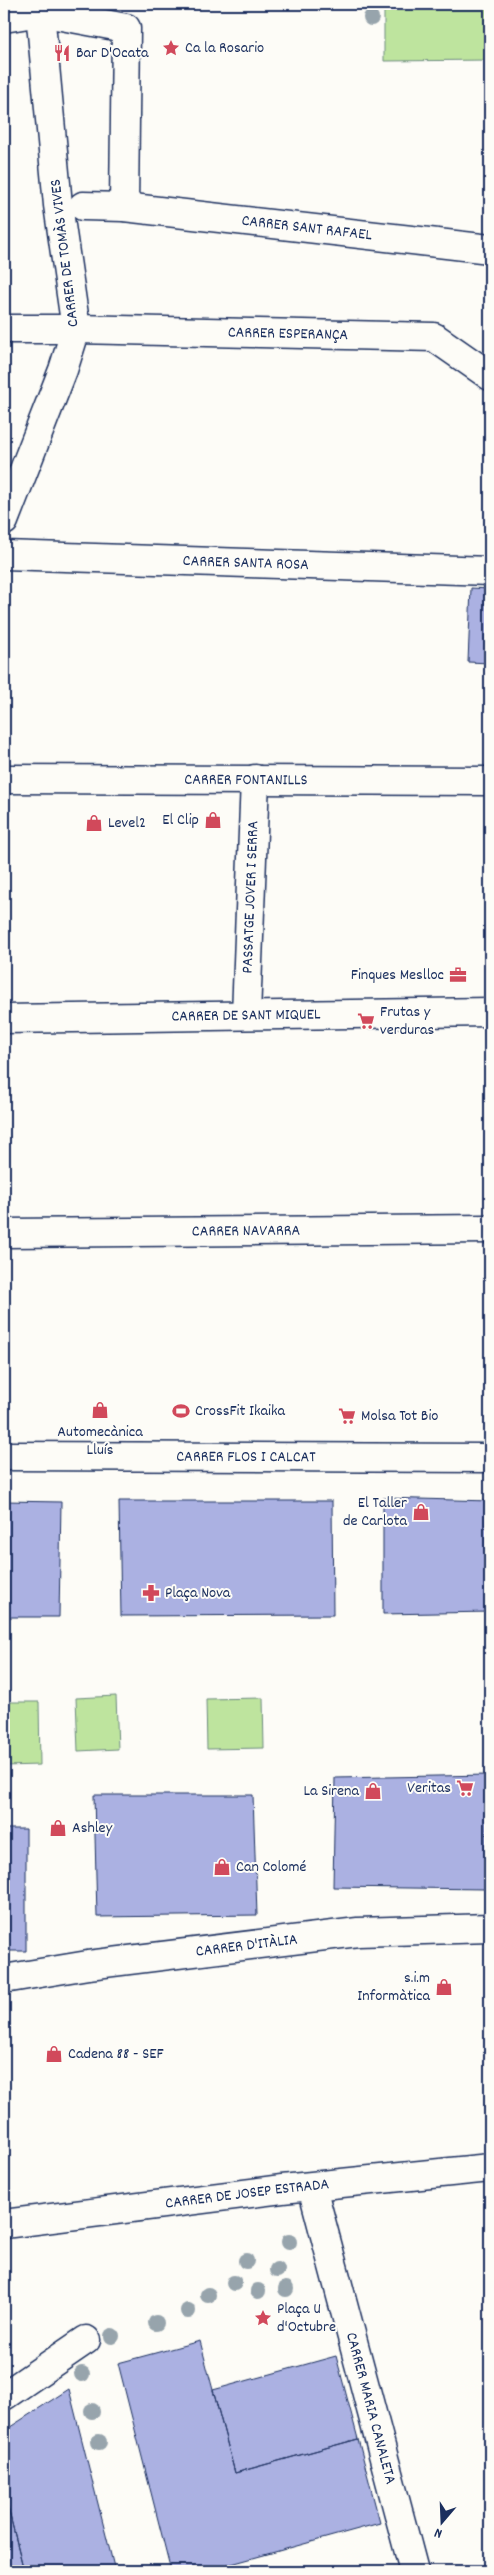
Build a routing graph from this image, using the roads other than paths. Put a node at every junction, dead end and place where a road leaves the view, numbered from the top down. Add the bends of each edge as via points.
1 (42, 8) edge
2 (4, 18) edge
3 (83, 206) dead end
4 (124, 206) junction
5 (490, 249) edge
6 (4, 329) edge
7 (76, 329) junction
8 (490, 376) edge
9 (4, 522) edge
10 (4, 555) edge
11 (490, 570) edge
12 (4, 778) edge
13 (254, 779) junction
14 (490, 781) edge
15 (490, 1012) edge
16 (246, 1015) junction
17 (4, 1018) edge
18 (490, 1229) edge
19 (4, 1233) edge
20 (4, 1456) edge
21 (490, 1458) edge
22 (490, 1928) edge
23 (4, 1979) edge
24 (490, 2168) edge
25 (312, 2187) junction
26 (4, 2224) edge
27 (86, 2340) dead end
28 (4, 2396) edge
29 (414, 2571) edge

1 - 2 street
1 - 4 street via 126,28
1 - 7 street, CARRER DE TOMÀS VIVES via 58,205
3 - 4 street, CARRER SANT RAFAEL
4 - 5 street, CARRER SANT RAFAEL
6 - 7 street, CARRER ESPERANÇA
7 - 8 street, CARRER ESPERANÇA via 434,338
7 - 9 street, CARRER DE TOMÀS VIVES
10 - 11 street, CARRER SANTA ROSA
12 - 13 street, CARRER FONTANILLS
13 - 14 street, CARRER FONTANILLS
13 - 16 street, PASSATGE JOVER I SERRA
15 - 16 street, CARRER DE SANT MIQUEL
16 - 17 street, CARRER DE SANT MIQUEL
18 - 19 street, CARRER NAVARRA
20 - 21 street, CARRER FLOS I CALCAT
22 - 23 street, CARRER D'ITÀLIA via 358,1932 88,1965
24 - 25 street, CARRER DE JOSEP ESTRADA
25 - 26 street, CARRER DE JOSEP ESTRADA
25 - 29 street, CARRER MARIA CANALETA
27 - 28 street

